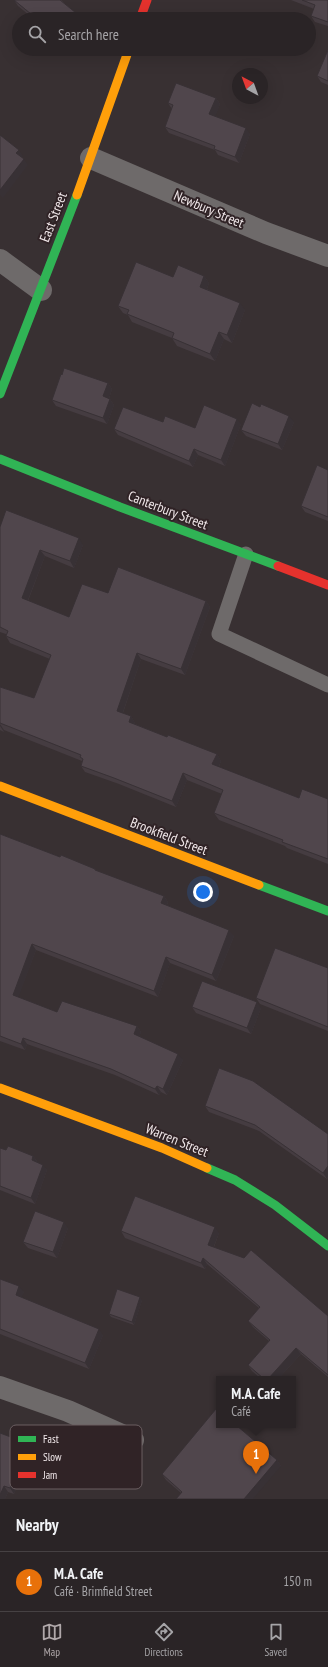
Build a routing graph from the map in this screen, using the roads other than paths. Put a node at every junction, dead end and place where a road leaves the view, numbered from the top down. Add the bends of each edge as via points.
1 (127, 56) edge
2 (91, 158) junction
3 (328, 256) edge
4 (0, 260) edge
5 (41, 290) junction
6 (0, 394) edge
7 (0, 459) edge
8 (246, 554) junction
9 (328, 585) edge
10 (328, 686) edge
11 (0, 786) edge
12 (328, 912) edge
13 (0, 1088) edge
14 (328, 1246) edge
15 (0, 1387) edge
16 (99, 1425) edge

1 - 2 street, East Street
2 - 3 street, Newbury Street via 266,233
2 - 5 street, East Street
4 - 5 street
5 - 6 street, East Street
7 - 8 street, Canterbury Street
8 - 9 street, Canterbury Street
8 - 10 lane via 219,634
11 - 12 street, Brookfield Street
13 - 14 street, Warren Street via 162,1148 235,1180 275,1205
15 - 16 street

